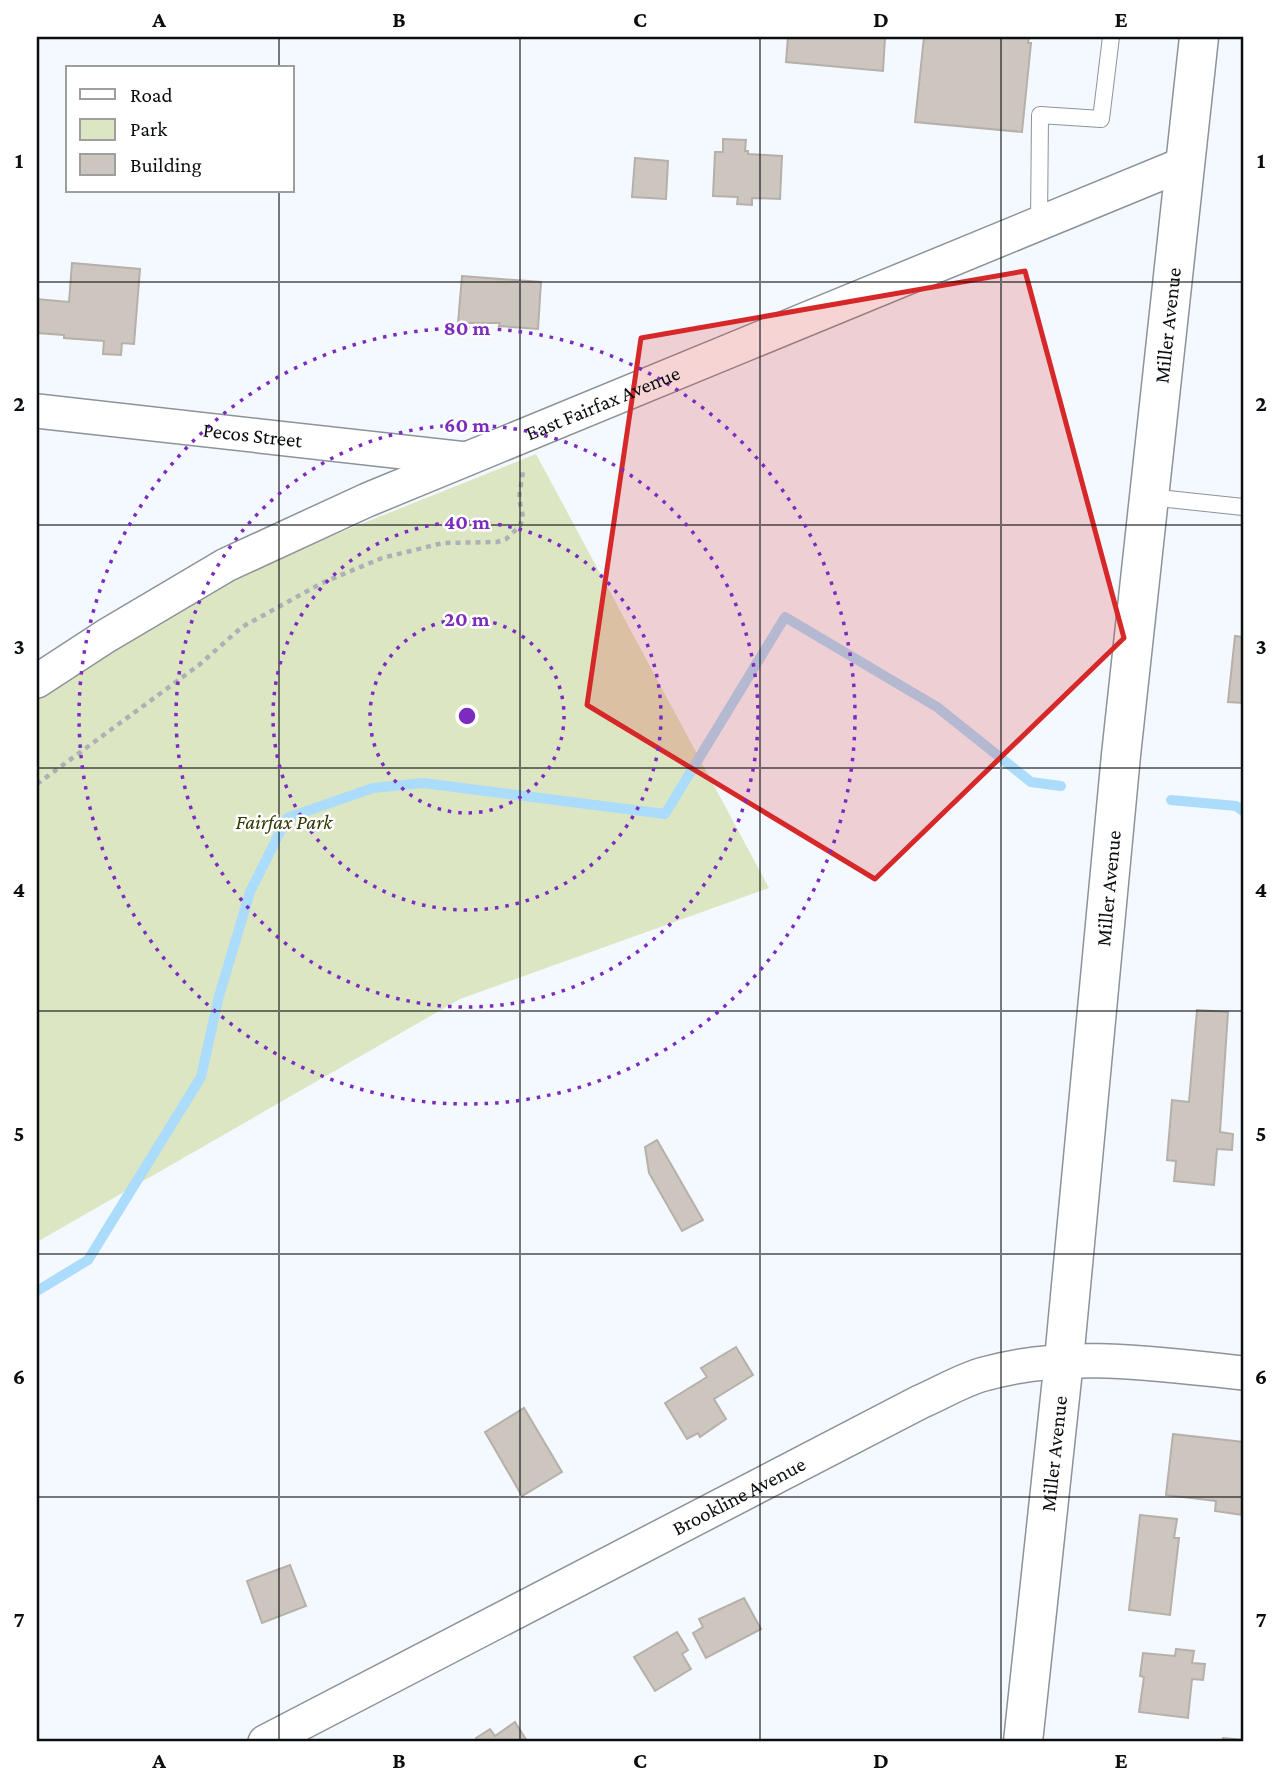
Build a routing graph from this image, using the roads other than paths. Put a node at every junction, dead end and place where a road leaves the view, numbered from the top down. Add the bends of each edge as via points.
1 (1111, 37) edge
2 (1199, 37) edge
3 (1186, 163) junction
4 (1039, 223) junction
5 (37, 411) edge
6 (468, 459) junction
7 (1149, 497) junction
8 (1243, 507) edge
9 (37, 681) edge
10 (1064, 1360) junction
11 (1243, 1373) edge
12 (265, 1742) edge
13 (1023, 1742) edge

1 - 4 lane via 1101,119 1040,115
2 - 3 main road, Miller Avenue
3 - 4 street, East Fairfax Avenue
3 - 7 main road, Miller Avenue
4 - 6 street, East Fairfax Avenue
5 - 6 street, Pecos Street
6 - 9 street, East Fairfax Avenue via 226,565
7 - 8 lane
7 - 10 main road, Miller Avenue
10 - 11 street, Brookline Avenue
10 - 12 street, Brookline Avenue via 981,1374 920,1402
10 - 13 main road, Miller Avenue

